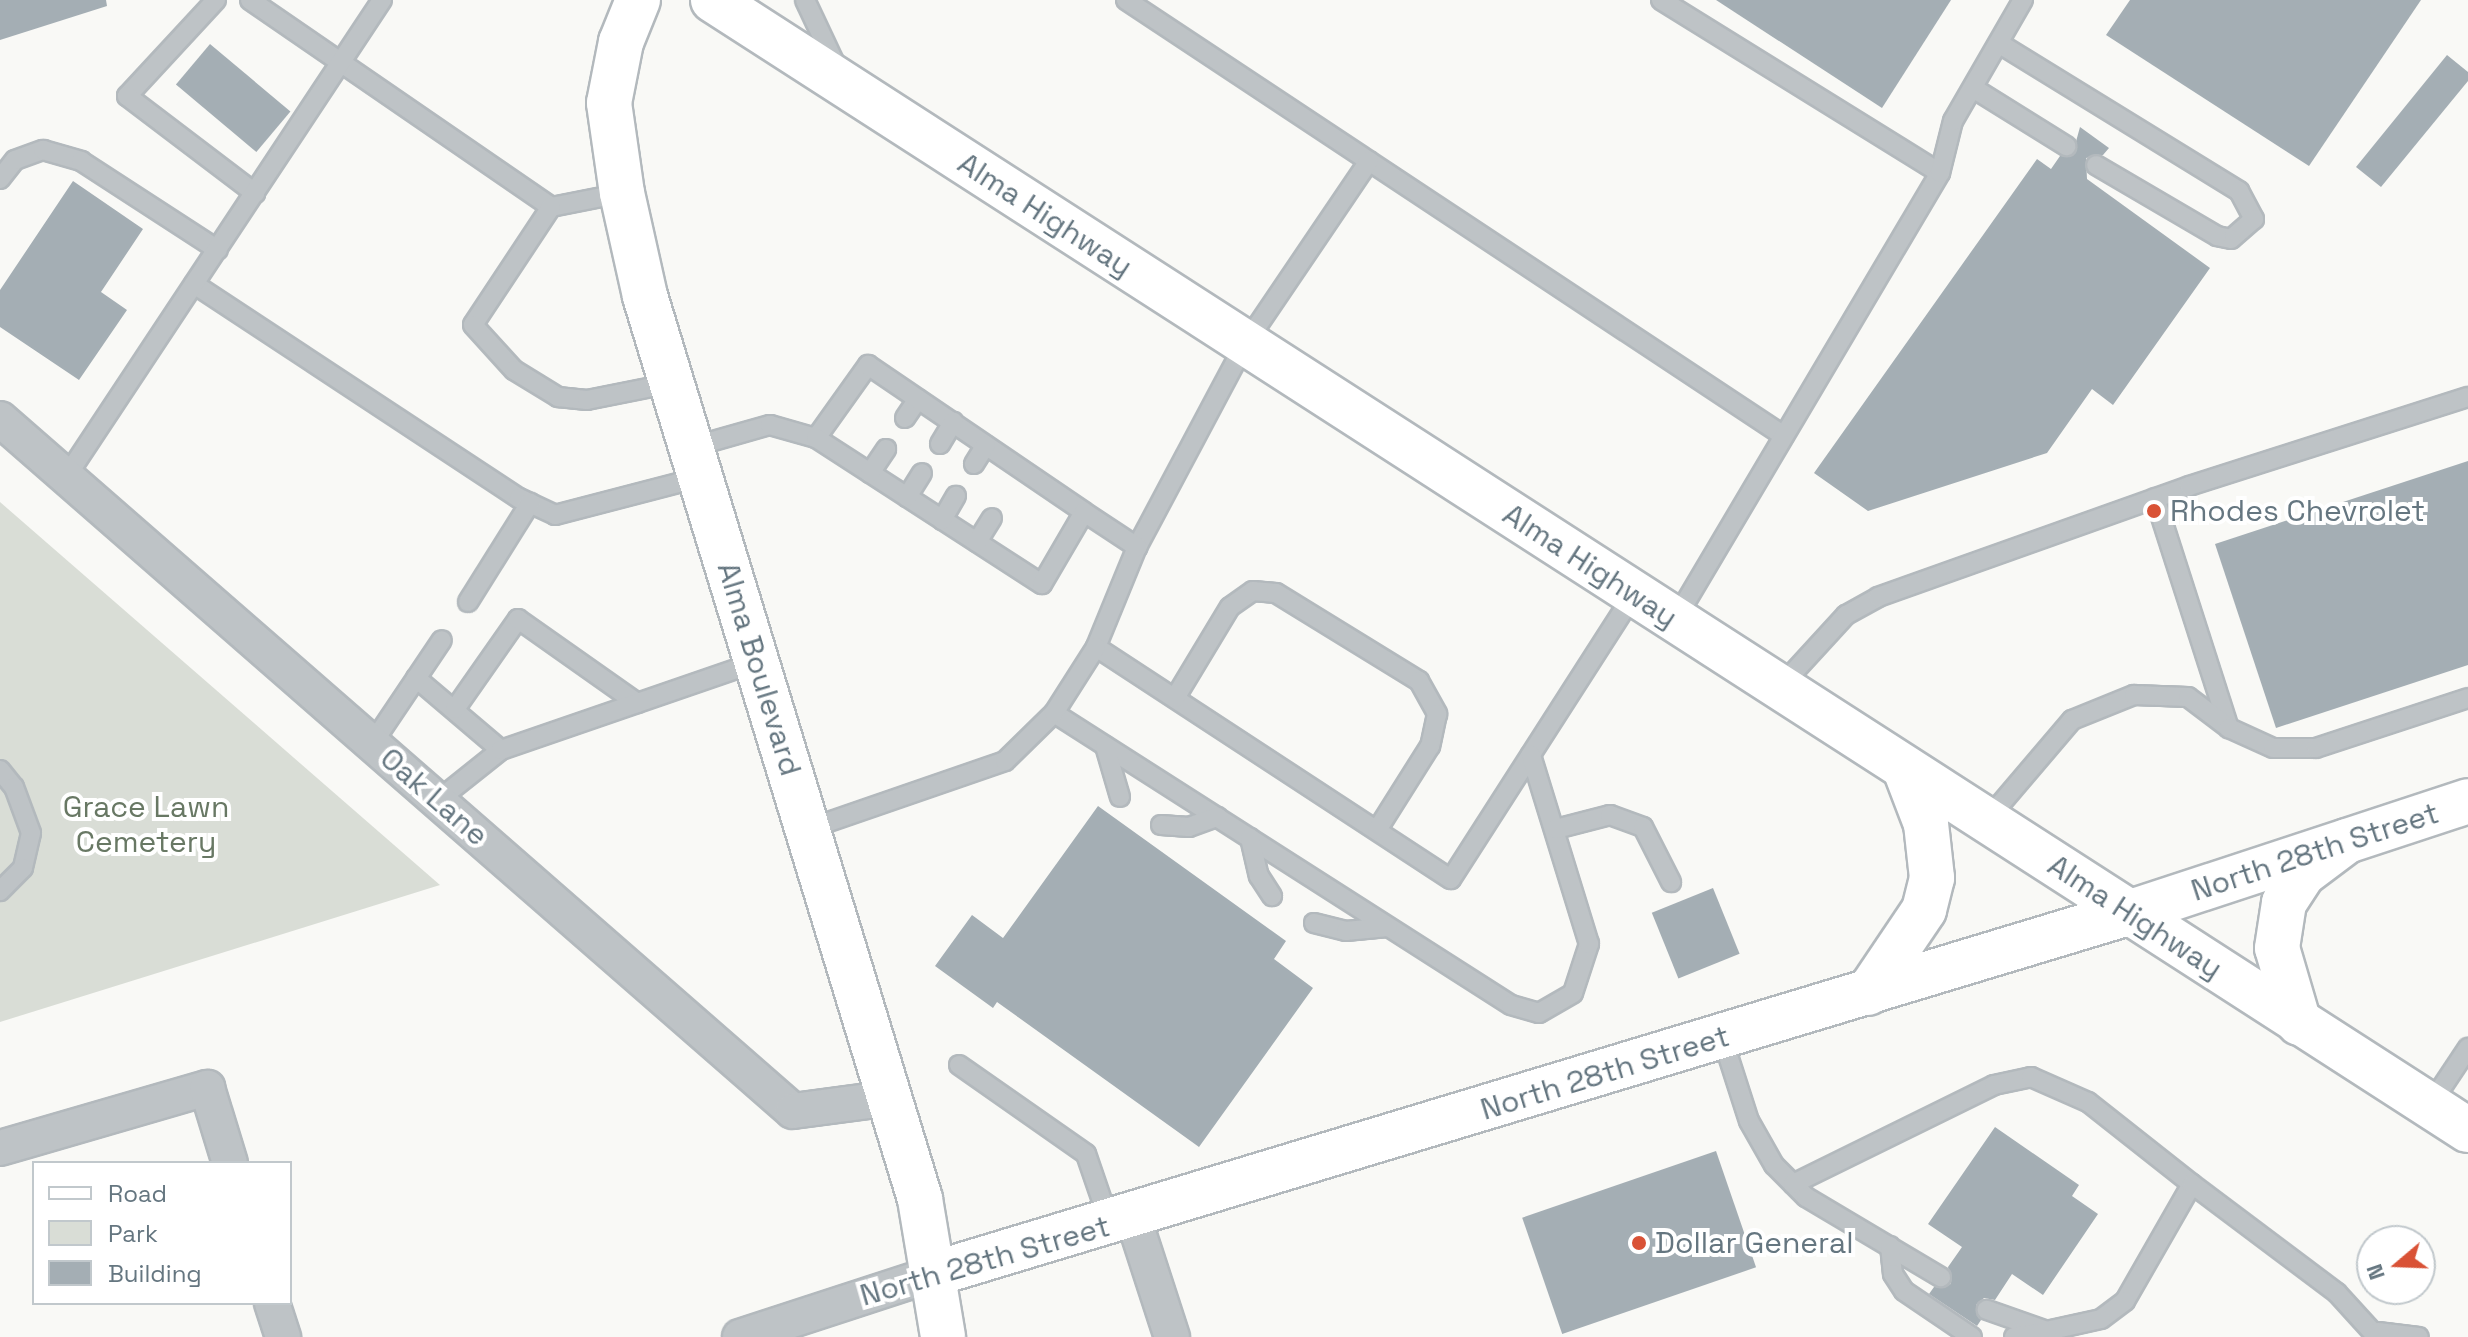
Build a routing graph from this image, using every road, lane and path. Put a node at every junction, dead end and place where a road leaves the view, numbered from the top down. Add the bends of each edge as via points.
1 (216, 0) edge
2 (250, 0) edge
3 (382, 0) edge
4 (638, 0) edge
5 (713, 0) edge
6 (805, 0) edge
7 (1126, 0) edge
8 (1661, 0) edge
9 (2023, 0) edge
10 (2000, 44) junction
11 (340, 65) junction
12 (846, 87) junction
13 (1973, 88) junction
14 (2066, 146) dead end
15 (1369, 161) junction
16 (2096, 165) dead end
17 (1940, 173) junction
18 (0, 179) edge
19 (255, 193) junction
20 (622, 193) junction
21 (551, 207) junction
22 (218, 250) junction
23 (194, 284) junction
24 (1245, 344) junction
25 (672, 383) junction
26 (2468, 397) edge
27 (918, 399) junction
28 (905, 418) dead end
29 (953, 422) junction
30 (6, 431) edge
31 (1784, 436) junction
32 (816, 438) junction
33 (940, 444) dead end
34 (986, 445) junction
35 (886, 449) dead end
36 (696, 462) junction
37 (974, 464) dead end
38 (1021, 469) junction
39 (870, 473) junction
40 (922, 473) dead end
41 (66, 477) junction
42 (1010, 486) dead end
43 (956, 496) dead end
44 (907, 497) junction
45 (2155, 498) junction
46 (530, 503) junction
47 (1084, 512) junction
48 (992, 518) dead end
49 (942, 520) junction
50 (977, 542) junction
51 (1137, 547) junction
52 (1634, 594) junction
53 (468, 602) dead end
54 (1675, 620) junction
55 (442, 640) dead end
56 (1096, 647) junction
57 (757, 662) junction
58 (416, 678) junction
59 (1780, 688) junction
60 (1175, 698) junction
61 (2468, 698) edge
62 (637, 703) junction
63 (455, 709) junction
64 (1054, 713) junction
65 (2229, 728) junction
66 (372, 744) junction
67 (1105, 746) junction
68 (501, 750) junction
69 (1531, 755) junction
70 (1905, 769) junction
71 (0, 770) edge
72 (1120, 797) dead end
73 (437, 801) junction
74 (2466, 809) edge
75 (1217, 817) junction
76 (1986, 821) junction
77 (1161, 825) dead end
78 (808, 829) junction
79 (1556, 829) junction
80 (1377, 830) junction
81 (1250, 838) junction
82 (2347, 841) junction
83 (1671, 882) dead end
84 (0, 891) edge
85 (1272, 896) dead end
86 (2128, 913) junction
87 (1314, 923) dead end
88 (1388, 927) junction
89 (1868, 993) junction
90 (2299, 1023) junction
91 (1722, 1037) junction
92 (2468, 1048) edge
93 (959, 1065) dead end
94 (890, 1098) junction
95 (2429, 1106) junction
96 (2468, 1130) edge
97 (0, 1148) edge
98 (229, 1161) edge
99 (1793, 1184) junction
100 (2192, 1184) junction
101 (1122, 1221) junction
102 (1890, 1246) junction
103 (930, 1275) junction
104 (1941, 1277) dead end
105 (273, 1305) edge
106 (1987, 1310) dead end
107 (2047, 1331) junction
108 (2378, 1335) edge
109 (283, 1337) edge
110 (740, 1337) edge
111 (943, 1337) edge
112 (1172, 1337) edge
113 (1972, 1337) edge
114 (2014, 1337) edge
115 (2419, 1337) edge

1 - 19 lane via 127,96
2 - 11 lane
3 - 11 lane
4 - 20 street, Alma Boulevard via 621,42 609,103
5 - 12 street, Alma Highway
6 - 12 lane
7 - 15 lane
8 - 17 lane
9 - 10 lane
10 - 13 lane
10 - 16 lane via 2239,191 2254,219 2231,239 2217,236
11 - 19 lane
11 - 21 lane
12 - 24 street, Alma Highway
13 - 14 lane
13 - 17 lane via 1953,121
15 - 24 lane
15 - 31 lane
17 - 31 lane
18 - 22 lane via 15,160 43,150 81,161
19 - 22 lane
20 - 21 lane
20 - 25 street, Alma Boulevard
21 - 25 lane via 473,325 514,370 558,397 587,400
22 - 23 lane
23 - 41 lane
23 - 46 lane
24 - 51 lane
24 - 52 street, Alma Highway
25 - 36 street, Alma Boulevard
26 - 45 lane
27 - 28 lane
27 - 29 lane
27 - 32 lane via 868,365
29 - 33 lane
29 - 34 lane
30 - 41 street, Oak Lane
31 - 54 lane
32 - 36 lane via 770,425
32 - 39 lane
34 - 37 lane
34 - 38 lane
35 - 39 lane
36 - 46 lane via 555,515
36 - 57 street, Alma Boulevard
38 - 42 lane
38 - 47 lane
39 - 44 lane
40 - 44 lane
41 - 66 street, Oak Lane
43 - 49 lane
44 - 49 lane
45 - 59 lane via 1878,597 1846,615
45 - 65 lane
46 - 53 lane
47 - 50 lane via 1042,584
47 - 51 lane
48 - 50 lane
49 - 50 lane
51 - 56 lane
52 - 54 street, Alma Highway
52 - 69 lane
54 - 59 street, Alma Highway
55 - 58 lane
56 - 60 lane
56 - 64 lane
57 - 62 lane
57 - 78 street, Alma Boulevard
58 - 63 lane
58 - 66 lane
59 - 70 street, Alma Highway
60 - 80 lane
60 - 80 lane via 1230,607 1253,591 1276,593 1419,681 1437,714 1430,746
61 - 65 lane via 2316,748 2273,748
62 - 63 lane via 518,619
62 - 68 lane
63 - 68 lane
64 - 67 lane
64 - 78 lane via 1005,761
65 - 76 lane via 2188,697 2134,695 2072,720
66 - 73 street, Oak Lane
67 - 72 lane
67 - 75 lane
68 - 73 lane
69 - 79 lane
69 - 80 lane via 1451,879
70 - 76 street, Alma Highway
70 - 89 street via 1926,824 1932,878 1924,910
71 - 84 lane via 14,787 31,833 23,868
73 - 94 street, Oak Lane via 793,1111
74 - 82 street, North 28th Street
75 - 77 lane via 1189,827
75 - 81 lane
76 - 86 street, Alma Highway
78 - 94 street, Alma Boulevard
79 - 83 lane via 1610,815 1643,827
79 - 88 lane via 1589,944 1573,993 1539,1013 1511,1005
81 - 85 lane via 1259,876
81 - 88 lane
82 - 86 street, North 28th Street
82 - 90 street via 2303,874 2284,903 2277,948
86 - 89 street, North 28th Street
86 - 90 street, Alma Highway
87 - 88 lane via 1346,931
89 - 91 street, North 28th Street
90 - 95 street, Alma Highway
91 - 99 lane via 1749,1121 1774,1165
91 - 101 street, North 28th Street
92 - 95 lane
93 - 101 lane via 1086,1154
94 - 103 street, Alma Boulevard via 920,1199
95 - 96 street, Alma Highway
97 - 98 street via 207,1088
99 - 100 lane via 1994,1085 2031,1077 2088,1102
99 - 102 lane
100 - 107 lane via 2125,1301 2081,1328
100 - 108 lane via 2337,1293
101 - 103 street, North 28th Street
101 - 112 street
102 - 104 lane
102 - 113 lane via 1893,1274 1904,1291
103 - 110 street, North 28th Street
103 - 111 street, Alma Boulevard
105 - 109 street
106 - 107 lane
107 - 114 lane
108 - 115 lane

